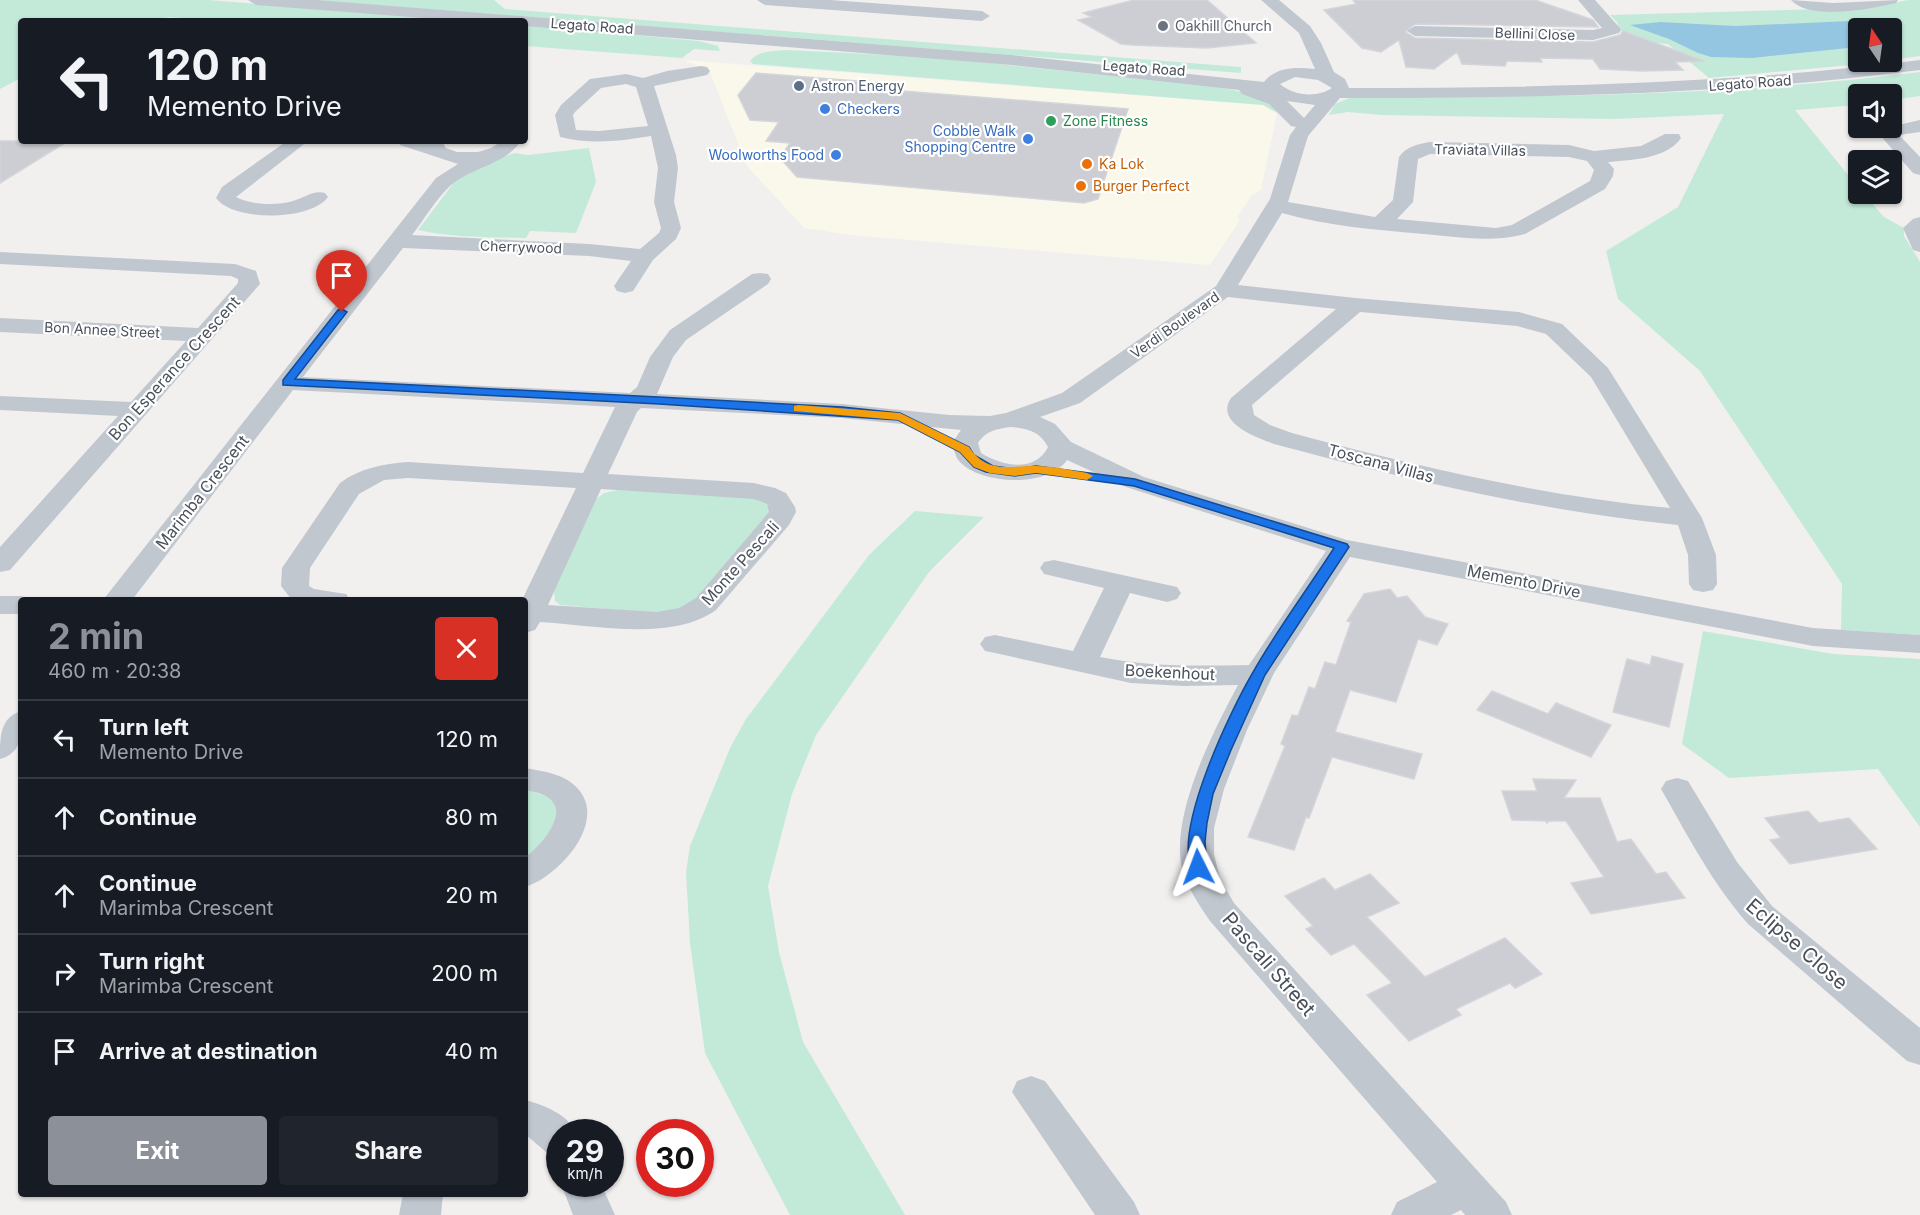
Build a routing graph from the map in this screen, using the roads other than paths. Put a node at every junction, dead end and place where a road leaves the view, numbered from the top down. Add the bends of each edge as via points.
1 (256, 0) edge
2 (765, 0) edge
3 (1262, 0) edge
4 (1269, 0) edge
5 (1586, 0) edge
6 (1799, 0) edge
7 (1890, 0) edge
8 (982, 16) dead end
9 (487, 18) edge
10 (528, 21) edge
11 (1415, 31) dead end
12 (1012, 60) junction
13 (1920, 66) edge
14 (701, 71) dead end
15 (1143, 74) junction
16 (644, 83) junction
17 (1281, 83) junction
18 (1334, 86) junction
19 (1920, 126) edge
20 (1299, 129) junction
21 (658, 130) junction
22 (1672, 138) dead end
23 (295, 144) edge
24 (420, 144) edge
25 (510, 144) edge
26 (438, 148) edge
27 (492, 154) junction
28 (1594, 157) junction
29 (1920, 169) edge
30 (443, 182) junction
31 (318, 197) dead end
32 (1281, 210) junction
33 (1920, 223) edge
34 (1380, 224) junction
35 (397, 241) junction
36 (1920, 246) edge
37 (645, 256) junction
38 (0, 258) edge
39 (760, 279) dead end
40 (625, 286) dead end
41 (1224, 290) junction
42 (1355, 305) junction
43 (0, 325) edge
44 (205, 335) junction
45 (287, 382) junction
46 (1071, 398) junction
47 (636, 399) junction
48 (0, 403) edge
49 (138, 410) junction
50 (900, 416) junction
51 (999, 422) junction
52 (1059, 441) junction
53 (965, 449) junction
54 (1036, 470) junction
55 (592, 482) junction
56 (1135, 482) junction
57 (1689, 518) junction
58 (1342, 547) junction
59 (0, 564) edge
60 (1054, 568) dead end
61 (1121, 582) junction
62 (1703, 584) dead end
63 (1167, 593) dead end
64 (119, 597) edge
65 (304, 597) edge
66 (18, 605) edge
67 (0, 606) edge
68 (528, 614) edge
69 (528, 616) edge
70 (995, 644) dead end
71 (1920, 644) edge
72 (1083, 662) junction
73 (1258, 675) junction
74 (18, 726) edge
75 (0, 748) edge
76 (528, 779) edge
77 (1677, 789) dead end
78 (528, 872) edge
79 (1920, 1050) edge
80 (1031, 1092) dead end
81 (528, 1118) edge
82 (546, 1127) edge
83 (423, 1197) edge
84 (586, 1197) edge
85 (1478, 1201) edge
86 (420, 1215) edge
87 (594, 1215) edge
88 (1119, 1215) edge
89 (1412, 1215) edge

1 - 9 street, Legato Road
2 - 8 street
3 - 17 street via 1289,33 1300,55
4 - 18 street via 1305,31
5 - 11 street, Bellini Close via 1613,30 1593,35
6 - 7 street via 1842,8
10 - 12 street, Legato Road
12 - 15 street, Legato Road
12 - 17 street, Legato Road
13 - 18 street, Legato Road via 1767,82 1580,90 1482,93
14 - 16 street
15 - 17 street, Legato Road
15 - 20 street via 1257,92 1284,107
16 - 21 street
16 - 21 street via 626,79 596,83 567,109 567,133 586,136
17 - 18 street via 1304,72
17 - 18 street via 1314,98
17 - 20 street via 1297,108
18 - 20 street, Verdi Boulevard
19 - 29 street via 1892,131 1888,136
20 - 32 street, Verdi Boulevard
21 - 37 street via 668,168 663,189 671,228 669,235
22 - 28 street, Traviata Villas via 1650,151
23 - 31 street via 229,191 226,198 242,207 280,209 301,206
24 - 26 street
25 - 27 street, Marimba Crescent
26 - 27 street via 472,158
26 - 30 street via 445,167
27 - 30 street, Marimba Crescent
28 - 34 street via 1604,169 1598,184 1518,230 1496,234
28 - 34 street, Traviata Villas via 1569,151 1419,150 1409,157 1403,202
30 - 35 street, Marimba Crescent
32 - 34 street
32 - 41 street, Verdi Boulevard
33 - 36 street via 1912,232
35 - 37 street, Cherrywood
35 - 45 street, Marimba Crescent
37 - 40 street
38 - 44 street, Bon Esperance Crescent via 244,273 249,284
39 - 47 street, Monte Pescali via 678,335 662,357 647,391
41 - 42 street
41 - 46 street, Verdi Boulevard
42 - 57 street via 1519,319 1554,329 1600,373
42 - 57 street, Toscana Villas via 1240,403 1239,411 1245,420 1272,434 1444,480 1527,496
43 - 44 street, Bon Annee Street
44 - 49 street, Bon Esperance Crescent
45 - 47 street
45 - 64 street, Marimba Crescent
46 - 51 street, Verdi Boulevard
46 - 52 street
47 - 50 street
47 - 55 street, Monte Pescali via 626,408
48 - 49 street
49 - 59 street, Bon Esperance Crescent
50 - 51 street
50 - 53 street
51 - 52 street, Memento Drive via 1037,424
51 - 53 street via 972,432
52 - 54 street via 1055,460
52 - 56 street, Memento Drive via 1091,464
53 - 54 street, Memento Drive via 969,457 990,469
54 - 56 street, Memento Drive
55 - 65 street, Monte Pescali via 408,470 370,475 349,489 296,568 293,580 297,592
55 - 68 street, Monte Pescali
55 - 69 street, Monte Pescali via 764,492 778,499 783,514 706,604 686,616 657,621
56 - 58 street, Memento Drive
57 - 62 street via 1702,555
58 - 71 street, Memento Drive via 1813,637
58 - 73 street, Pascali Street
60 - 61 street
61 - 63 street
61 - 72 street
66 - 67 street
70 - 72 street, Boekenhout
72 - 73 street, Boekenhout via 1131,673
73 - 85 street, Pascali Street via 1206,794 1197,842 1198,867 1206,887 1222,912
74 - 75 street
76 - 78 street via 560,789 572,810 558,849
77 - 79 street, Eclipse Close via 1743,897
80 - 88 street
81 - 82 street
83 - 86 street
84 - 87 street
85 - 89 street

